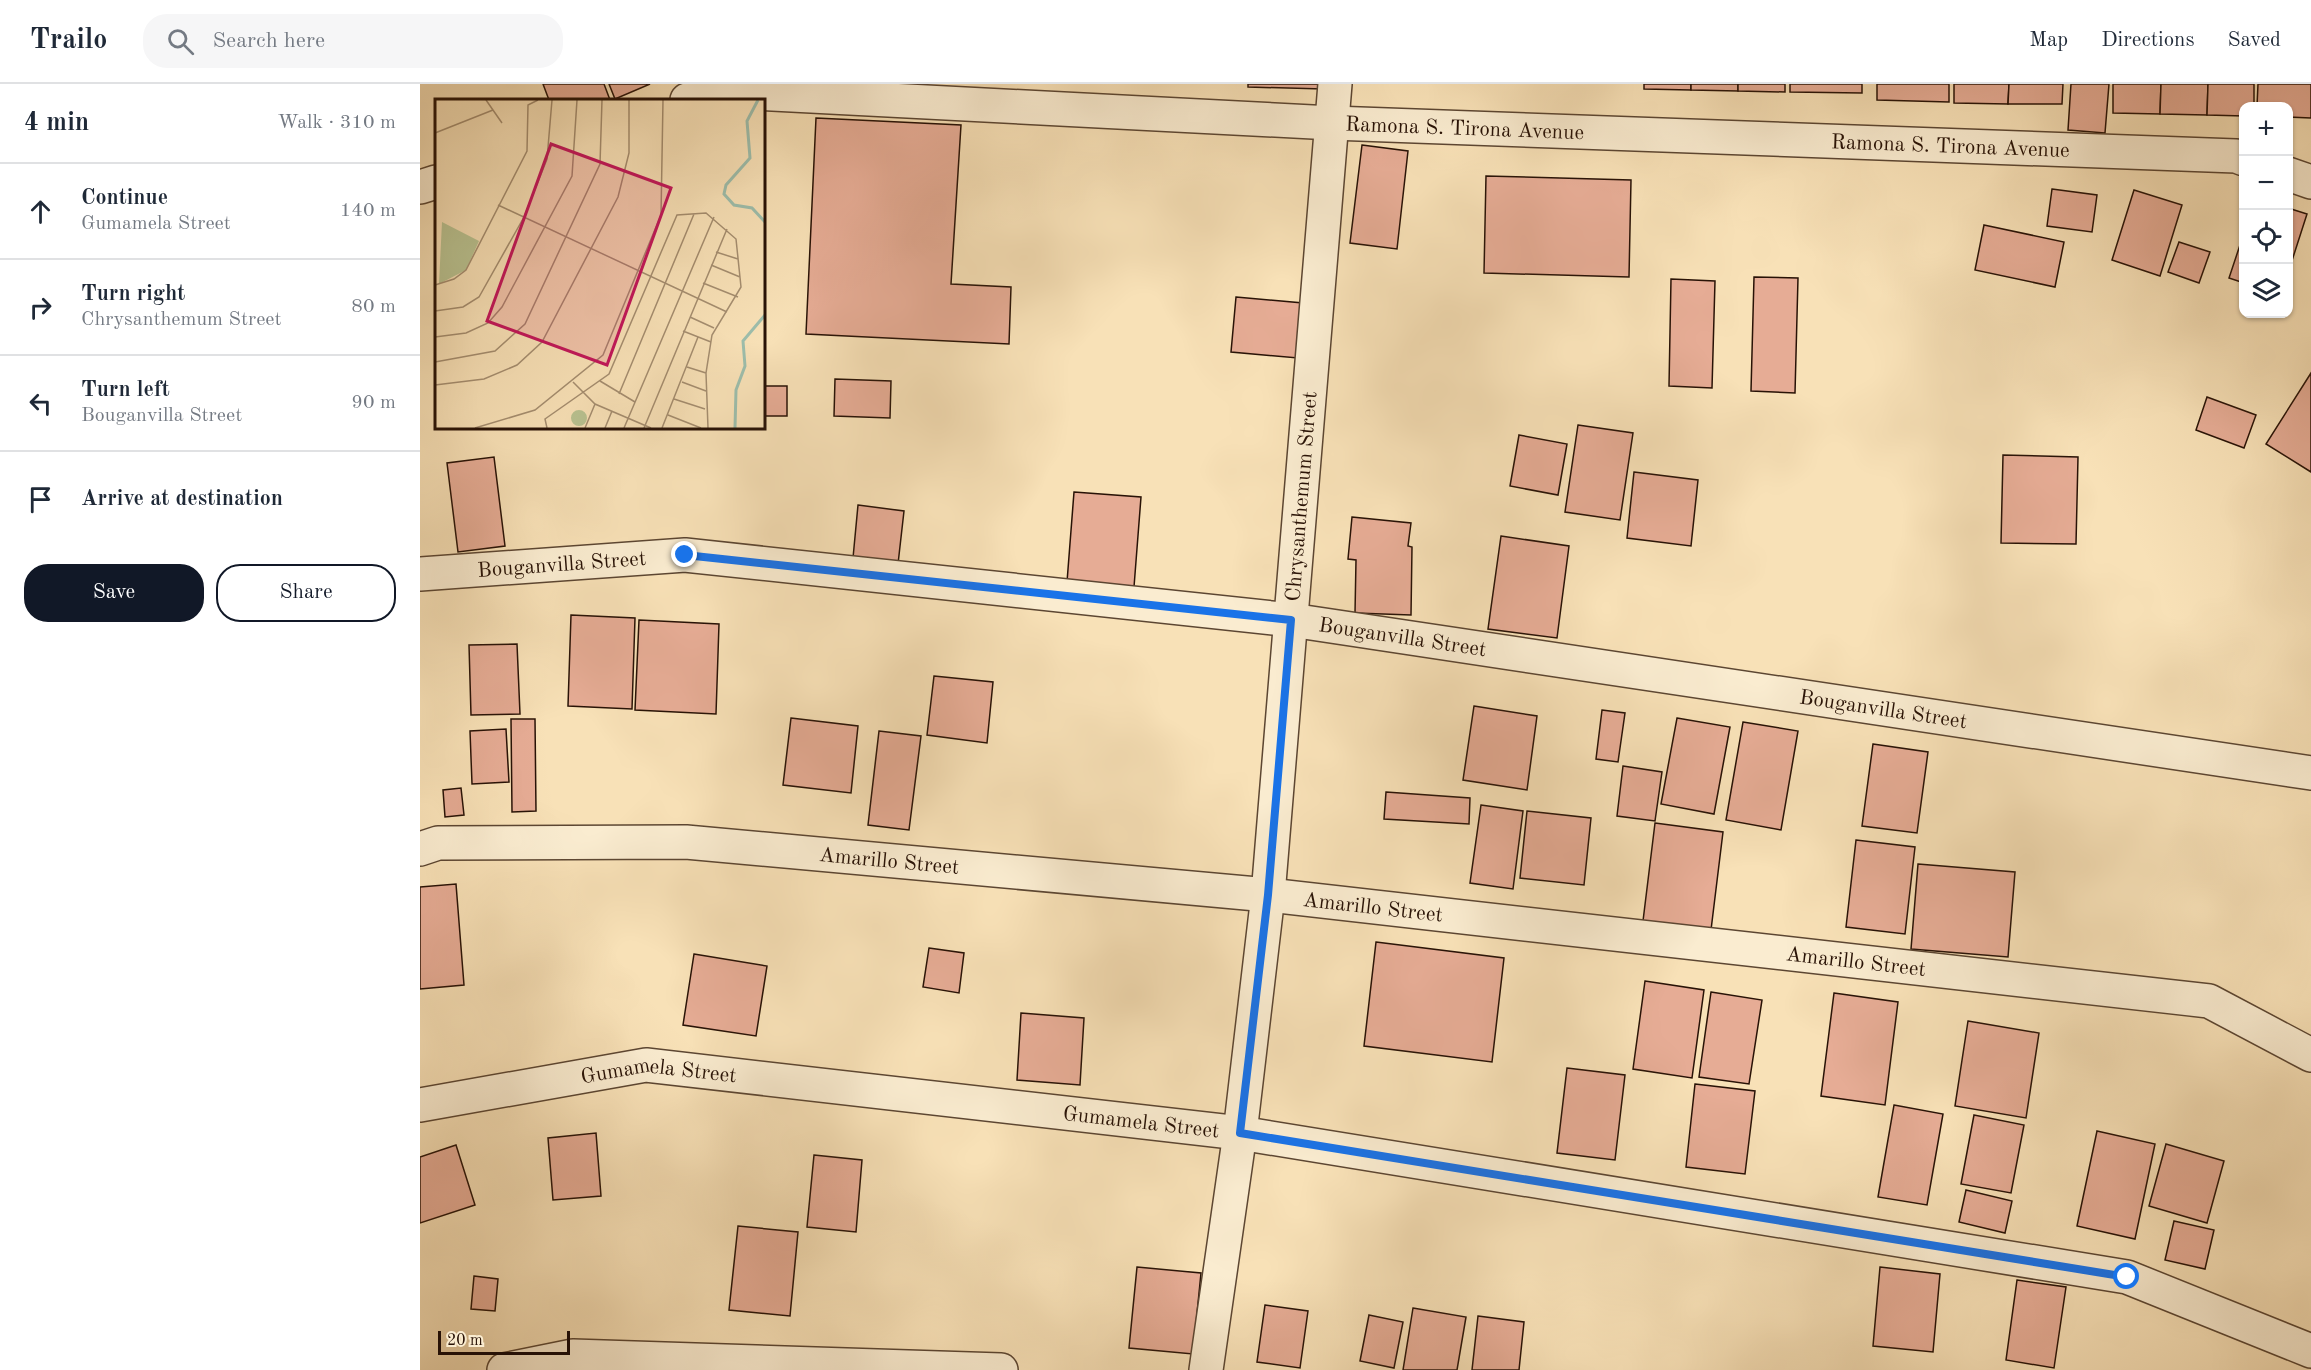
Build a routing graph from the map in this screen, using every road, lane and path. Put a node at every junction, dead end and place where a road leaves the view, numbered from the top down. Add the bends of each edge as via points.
1 (1335, 84) edge
2 (690, 99) edge
3 (1332, 123) junction
4 (2239, 157) edge
5 (2293, 175) edge
6 (435, 182) edge
7 (2311, 182) edge
8 (420, 187) edge
9 (420, 574) edge
10 (1291, 620) junction
11 (2311, 773) edge
12 (420, 849) edge
13 (1268, 895) junction
14 (2311, 1055) edge
15 (420, 1105) edge
16 (1240, 1133) junction
17 (2311, 1351) edge
18 (504, 1370) edge
19 (1001, 1370) edge
20 (1206, 1370) edge

1 - 3 street, Chrysanthemum Street
2 - 3 street, Ramona S. Tirona Avenue via 715,91
3 - 4 street, Ramona S. Tirona Avenue
3 - 10 street, Chrysanthemum Street
5 - 7 street
6 - 8 street
9 - 10 street, Bouganvilla Street via 685,555
10 - 11 street, Bouganvilla Street
10 - 13 street, Chrysanthemum Street
12 - 13 street, Amarillo Street via 438,843 686,842
13 - 14 street, Amarillo Street via 2209,1001
13 - 16 street, Chrysanthemum Street
15 - 16 street, Gumamela Street via 646,1065
16 - 17 street, Gumamela Street via 2127,1277
16 - 20 street, Chrysanthemum Street
18 - 19 street via 573,1356

